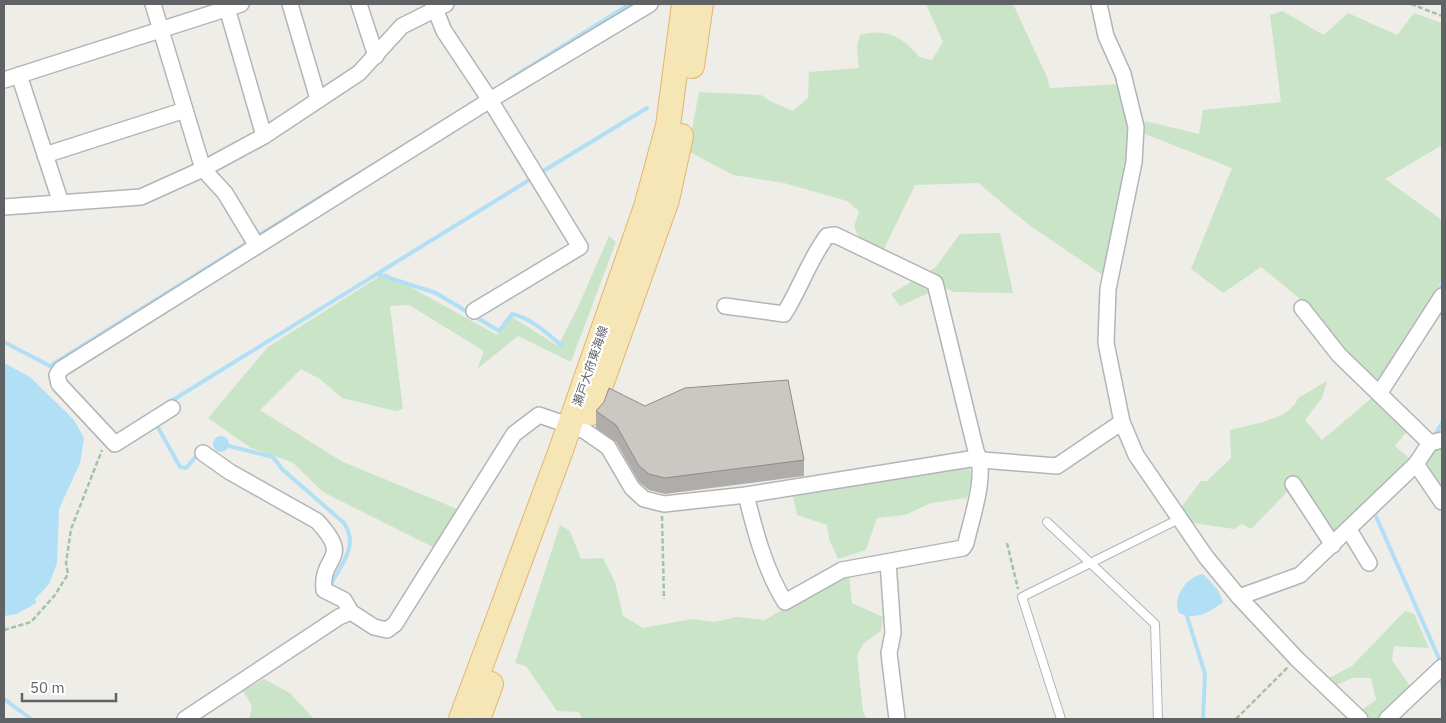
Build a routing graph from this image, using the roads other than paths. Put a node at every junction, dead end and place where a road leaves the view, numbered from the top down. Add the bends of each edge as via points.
1 (153, 4) edge
2 (290, 4) edge
3 (359, 4) edge
4 (650, 4) edge
5 (684, 4) edge
6 (701, 4) edge
7 (1099, 4) edge
8 (234, 6) edge
9 (438, 6) edge
10 (161, 30) junction
11 (376, 56) junction
12 (19, 76) junction
13 (4, 80) edge
14 (318, 99) junction
15 (490, 100) junction
16 (185, 110) junction
17 (264, 136) junction
18 (45, 155) junction
19 (203, 170) junction
20 (61, 203) junction
21 (4, 207) edge
22 (257, 246) junction
23 (1442, 296) edge
24 (724, 306) dead end
25 (1302, 308) dead end
26 (474, 311) dead end
27 (1379, 394) junction
28 (172, 408) dead end
29 (1122, 422) junction
30 (577, 428) junction
31 (1436, 442) edge
32 (203, 454) dead end
33 (980, 459) junction
34 (1416, 464) junction
35 (1294, 484) dead end
36 (746, 494) junction
37 (1442, 502) edge
38 (1179, 519) junction
39 (1047, 522) dead end
40 (1349, 530) junction
41 (1333, 545) junction
42 (888, 562) junction
43 (1369, 563) dead end
44 (1092, 564) junction
45 (1239, 597) junction
46 (351, 612) junction
47 (1442, 667) edge
48 (185, 719) edge
49 (461, 719) edge
50 (478, 719) edge
51 (896, 719) edge
52 (1062, 719) edge
53 (1158, 719) edge
54 (1360, 719) edge
55 (1386, 719) edge

1 - 10 street
2 - 14 street
3 - 11 street
4 - 15 street
5 - 30 main road, 瀬戸大府東海線 via 668,126
6 - 30 main road, 瀬戸大府東海線 via 682,131 667,200
7 - 29 street via 1106,36 1123,74 1136,127 1134,162 1108,289 1106,343
8 - 10 street
8 - 17 street
9 - 11 street via 402,26
9 - 15 street via 444,31
10 - 12 street
10 - 16 street
11 - 14 street via 359,73
12 - 13 street
12 - 18 street
14 - 17 street
15 - 22 street
15 - 26 street via 580,247
16 - 18 street
16 - 19 street
17 - 19 street
18 - 20 street
19 - 20 street via 141,197
19 - 22 street via 225,193
20 - 21 street
22 - 28 street via 60,369 57,375 59,384 115,444
23 - 27 street
24 - 33 street via 784,314 819,246 827,236 835,235 935,283
25 - 27 street via 1338,355
27 - 31 street
29 - 33 street via 1057,466
29 - 38 street via 1136,455
30 - 36 street via 608,447 632,488 644,499 662,504
30 - 46 street via 539,415 514,434 395,624 387,630 374,627
30 - 49 main road, 瀬戸大府東海線
30 - 50 main road, 瀬戸大府東海線
31 - 34 street
32 - 46 street via 317,521 334,542 333,559 323,580 324,590 344,600
33 - 36 street
33 - 42 street via 978,490 963,548
34 - 37 street
34 - 40 street
35 - 41 street
36 - 42 street via 762,551 784,602 831,574
38 - 44 lane
38 - 45 street
39 - 44 lane
40 - 41 street
40 - 43 street
41 - 45 street via 1300,575
42 - 51 street via 893,634 889,653
44 - 52 lane via 1022,597
44 - 53 lane via 1156,624
45 - 54 street
46 - 48 street
47 - 55 street

